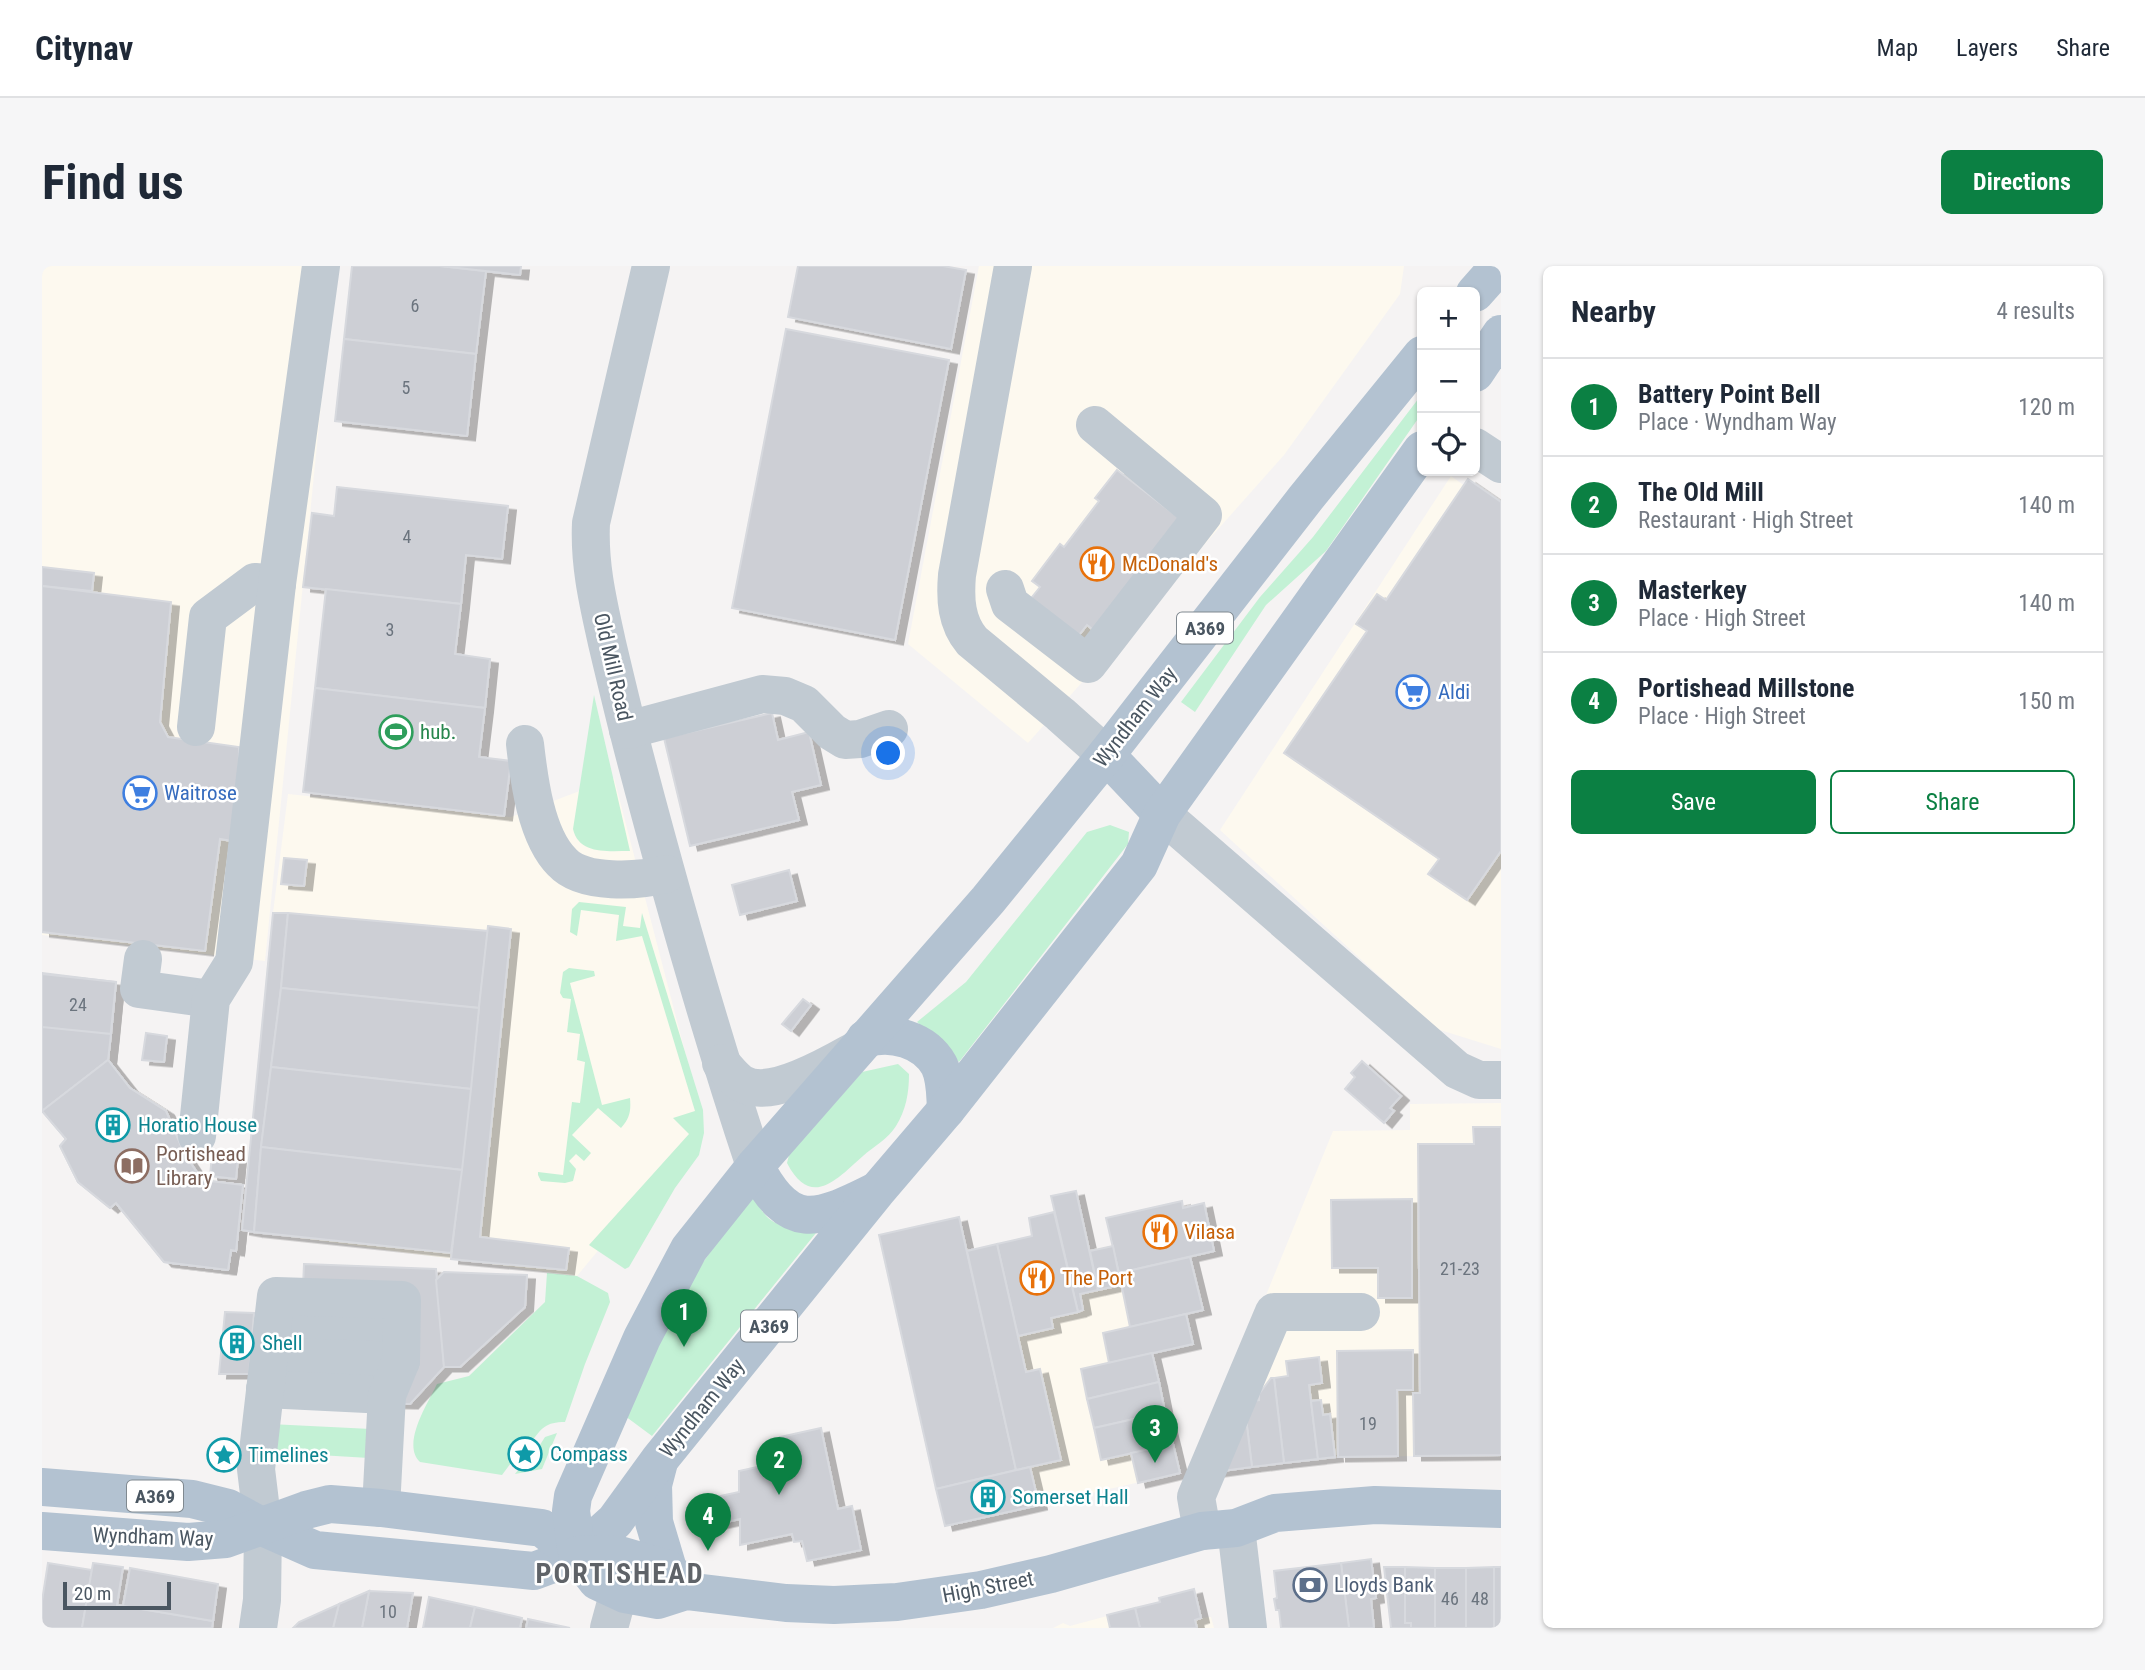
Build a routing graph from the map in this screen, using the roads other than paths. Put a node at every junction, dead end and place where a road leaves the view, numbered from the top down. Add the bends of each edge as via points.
1 (321, 266) edge
2 (651, 266) edge
3 (1013, 266) edge
4 (1499, 266) edge
5 (1480, 287) edge
6 (1501, 334) edge
7 (1417, 361) edge
8 (1480, 366) edge
9 (1095, 425) dead end
10 (1480, 450) edge
11 (1417, 457) edge
12 (1501, 464) edge
13 (277, 584) junction
14 (1005, 589) dead end
15 (195, 727) dead end
16 (890, 729) dead end
17 (628, 730) junction
18 (525, 744) dead end
19 (1106, 755) junction
20 (1162, 814) junction
21 (666, 874) junction
22 (143, 959) dead end
23 (211, 999) junction
24 (861, 1044) junction
25 (721, 1063) junction
26 (1501, 1080) edge
27 (946, 1110) junction
28 (197, 1136) dead end
29 (755, 1166) junction
30 (876, 1192) junction
31 (1361, 1312) dead end
32 (269, 1356) junction
33 (396, 1361) junction
34 (660, 1459) junction
35 (42, 1487) edge
36 (381, 1508) junction
37 (1501, 1509) edge
38 (263, 1527) junction
39 (1219, 1529) junction
40 (42, 1531) edge
41 (577, 1555) junction
42 (677, 1580) junction
43 (625, 1594) junction
44 (258, 1628) edge
45 (610, 1628) edge
46 (1248, 1628) edge

1 - 13 street
2 - 17 street, Old Mill Road via 591,523 593,582
3 - 19 street via 957,575 957,608 972,641
4 - 5 main road
6 - 8 main road
7 - 19 main road, Wyndham Way / A369
9 - 14 street via 1203,515 1088,664 1010,604
10 - 12 street
11 - 20 main road, Wyndham Way / A369
13 - 15 street via 255,582 208,617
13 - 23 street via 234,962
16 - 17 street via 845,740 804,704 762,694
17 - 21 street, Old Mill Road
18 - 21 street via 534,803 562,863 577,872 613,879 643,880
19 - 20 main road
19 - 24 main road, Wyndham Way / A369 via 988,900
20 - 26 street via 1457,1070 1479,1080
20 - 27 main road, Wyndham Way / A369 via 1139,865
21 - 25 street, Old Mill Road
22 - 23 street via 139,989
23 - 28 street
24 - 25 street via 813,1073 767,1087 740,1083
24 - 27 main road via 885,1034 896,1035 928,1053 939,1064
24 - 29 main road, Wyndham Way / A369
25 - 29 street, Old Mill Road
27 - 30 main road, Wyndham Way / A369
29 - 30 main road, Wyndham Way via 782,1206 794,1214 837,1211
29 - 41 main road, Wyndham Way / A369 via 689,1249 642,1338 573,1496
30 - 34 main road, Wyndham Way / A369
31 - 39 street via 1274,1312 1196,1497
32 - 33 street
32 - 33 street via 276,1296 402,1300
32 - 38 street via 256,1469
33 - 36 street
34 - 41 main road, Wyndham Way / A369 via 615,1521
34 - 42 main road via 653,1485 654,1521
35 - 38 main road, Wyndham Way / A369 via 192,1499 228,1508
36 - 38 main road, Wyndham Way / A369 via 330,1504
36 - 41 main road, Wyndham Way / A369 via 541,1528
37 - 39 main road, High Street via 1370,1505 1275,1513
38 - 40 main road, Wyndham Way / A369 via 226,1539 188,1542
38 - 41 main road, Wyndham Way / A369 via 315,1550 508,1570 534,1571
38 - 44 street
39 - 42 main road, High Street via 1009,1584 897,1602 806,1605
39 - 46 street
41 - 42 main road, High Street via 616,1553
41 - 43 main road, High Street via 597,1581
42 - 43 main road, High Street via 658,1600
43 - 45 street via 615,1606

